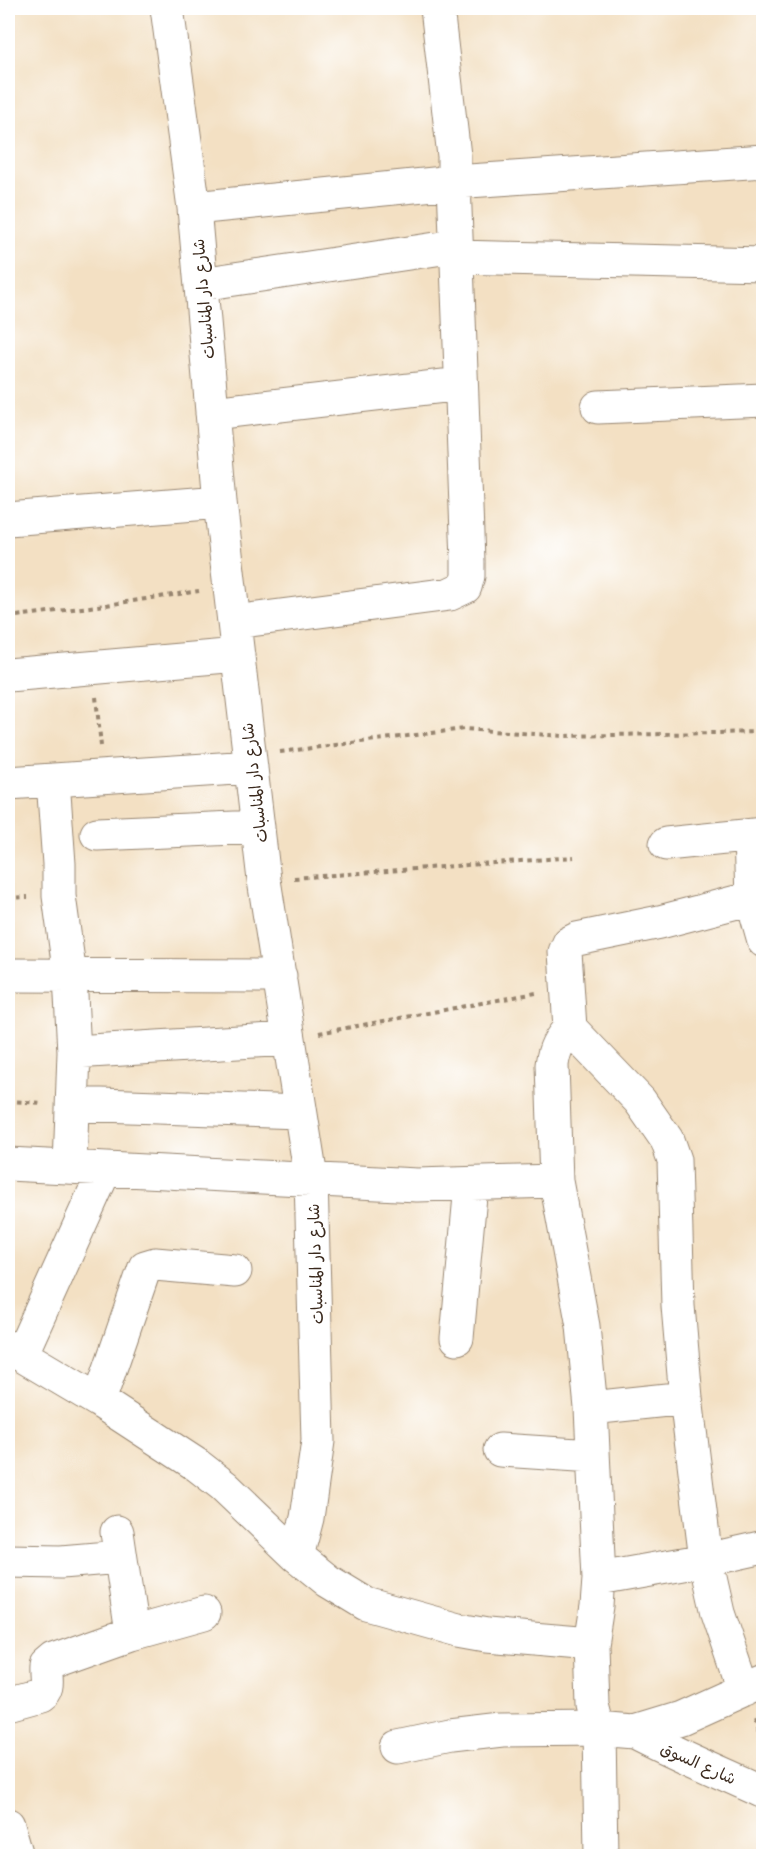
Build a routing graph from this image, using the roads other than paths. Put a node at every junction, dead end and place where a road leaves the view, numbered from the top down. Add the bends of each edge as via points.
1 (167, 8) edge
2 (437, 8) edge
3 (764, 161) edge
4 (454, 182) junction
5 (194, 208) junction
6 (456, 251) junction
7 (764, 264) edge
8 (201, 284) junction
9 (461, 384) junction
10 (764, 400) edge
11 (598, 407) dead end
12 (212, 413) junction
13 (220, 502) junction
14 (8, 519) edge
15 (234, 622) junction
16 (238, 655) junction
17 (8, 675) edge
18 (250, 762) junction
19 (52, 780) junction
20 (8, 783) edge
21 (258, 827) junction
22 (97, 834) dead end
23 (757, 835) edge
24 (666, 844) dead end
25 (758, 896) edge
26 (764, 942) edge
27 (8, 975) edge
28 (70, 976) junction
29 (280, 976) junction
30 (570, 1028) junction
31 (289, 1039) junction
32 (74, 1052) junction
33 (73, 1104) junction
34 (300, 1112) junction
35 (8, 1164) edge
36 (70, 1167) junction
37 (105, 1169) junction
38 (311, 1178) junction
39 (556, 1181) junction
40 (471, 1185) junction
41 (235, 1271) dead end
42 (457, 1338) dead end
43 (14, 1351) edge
44 (686, 1398) junction
45 (99, 1401) junction
46 (591, 1408) junction
47 (500, 1450) dead end
48 (593, 1456) junction
49 (764, 1547) edge
50 (297, 1556) junction
51 (706, 1560) junction
52 (8, 1561) edge
53 (599, 1578) junction
54 (204, 1613) dead end
55 (132, 1633) junction
56 (591, 1644) junction
57 (754, 1686) edge
58 (8, 1704) edge
59 (599, 1729) junction
60 (635, 1732) junction
61 (399, 1747) dead end
62 (764, 1792) edge
63 (8, 1825) edge
64 (17, 1857) edge
65 (601, 1857) edge

1 - 5 street, شارع دار المناسبات
2 - 4 street
3 - 4 street
4 - 5 street
4 - 6 street
5 - 8 street, شارع دار المناسبات
6 - 7 street
6 - 8 street
6 - 9 street
8 - 12 street, شارع دار المناسبات
9 - 12 street
9 - 15 street via 468,561 465,587 450,594
10 - 11 street
12 - 13 street, شارع دار المناسبات
13 - 14 street
13 - 15 street, شارع دار المناسبات
15 - 16 street, شارع دار المناسبات
16 - 17 street
16 - 18 street, شارع دار المناسبات
18 - 19 street
18 - 21 street, شارع دار المناسبات
19 - 20 street
19 - 28 street via 59,896
21 - 22 street
21 - 29 street, شارع دار المناسبات
23 - 24 street
23 - 25 street
25 - 26 street
25 - 30 street via 569,943 565,952
27 - 28 street
28 - 29 street
28 - 32 street
29 - 31 street, شارع دار المناسبات
30 - 39 street via 560,1039 552,1065
30 - 44 street via 639,1101 666,1140 674,1160 678,1306
31 - 32 street
31 - 34 street, شارع دار المناسبات
32 - 33 street
33 - 34 street
33 - 36 street
34 - 38 street, شارع دار المناسبات
35 - 36 street
36 - 37 street
37 - 38 street
37 - 43 street
38 - 40 street
38 - 50 street, شارع دار المناسبات via 318,1441 307,1518
39 - 40 street
39 - 46 street via 583,1326
40 - 42 street
41 - 45 street via 155,1264 145,1267
43 - 45 street
44 - 46 street
44 - 51 street
45 - 50 street via 224,1486
46 - 48 street
47 - 48 street
48 - 53 street
49 - 51 street
50 - 56 street via 366,1604 487,1635
51 - 53 street
51 - 57 street via 718,1613
52 - 55 street via 61,1562 119,1544
53 - 56 street
54 - 55 street
55 - 58 street via 49,1663 44,1692
56 - 59 street via 593,1706
57 - 60 street via 681,1718
59 - 60 street
59 - 61 street via 502,1730
59 - 65 street
60 - 62 street, شارع السوق
63 - 64 street

